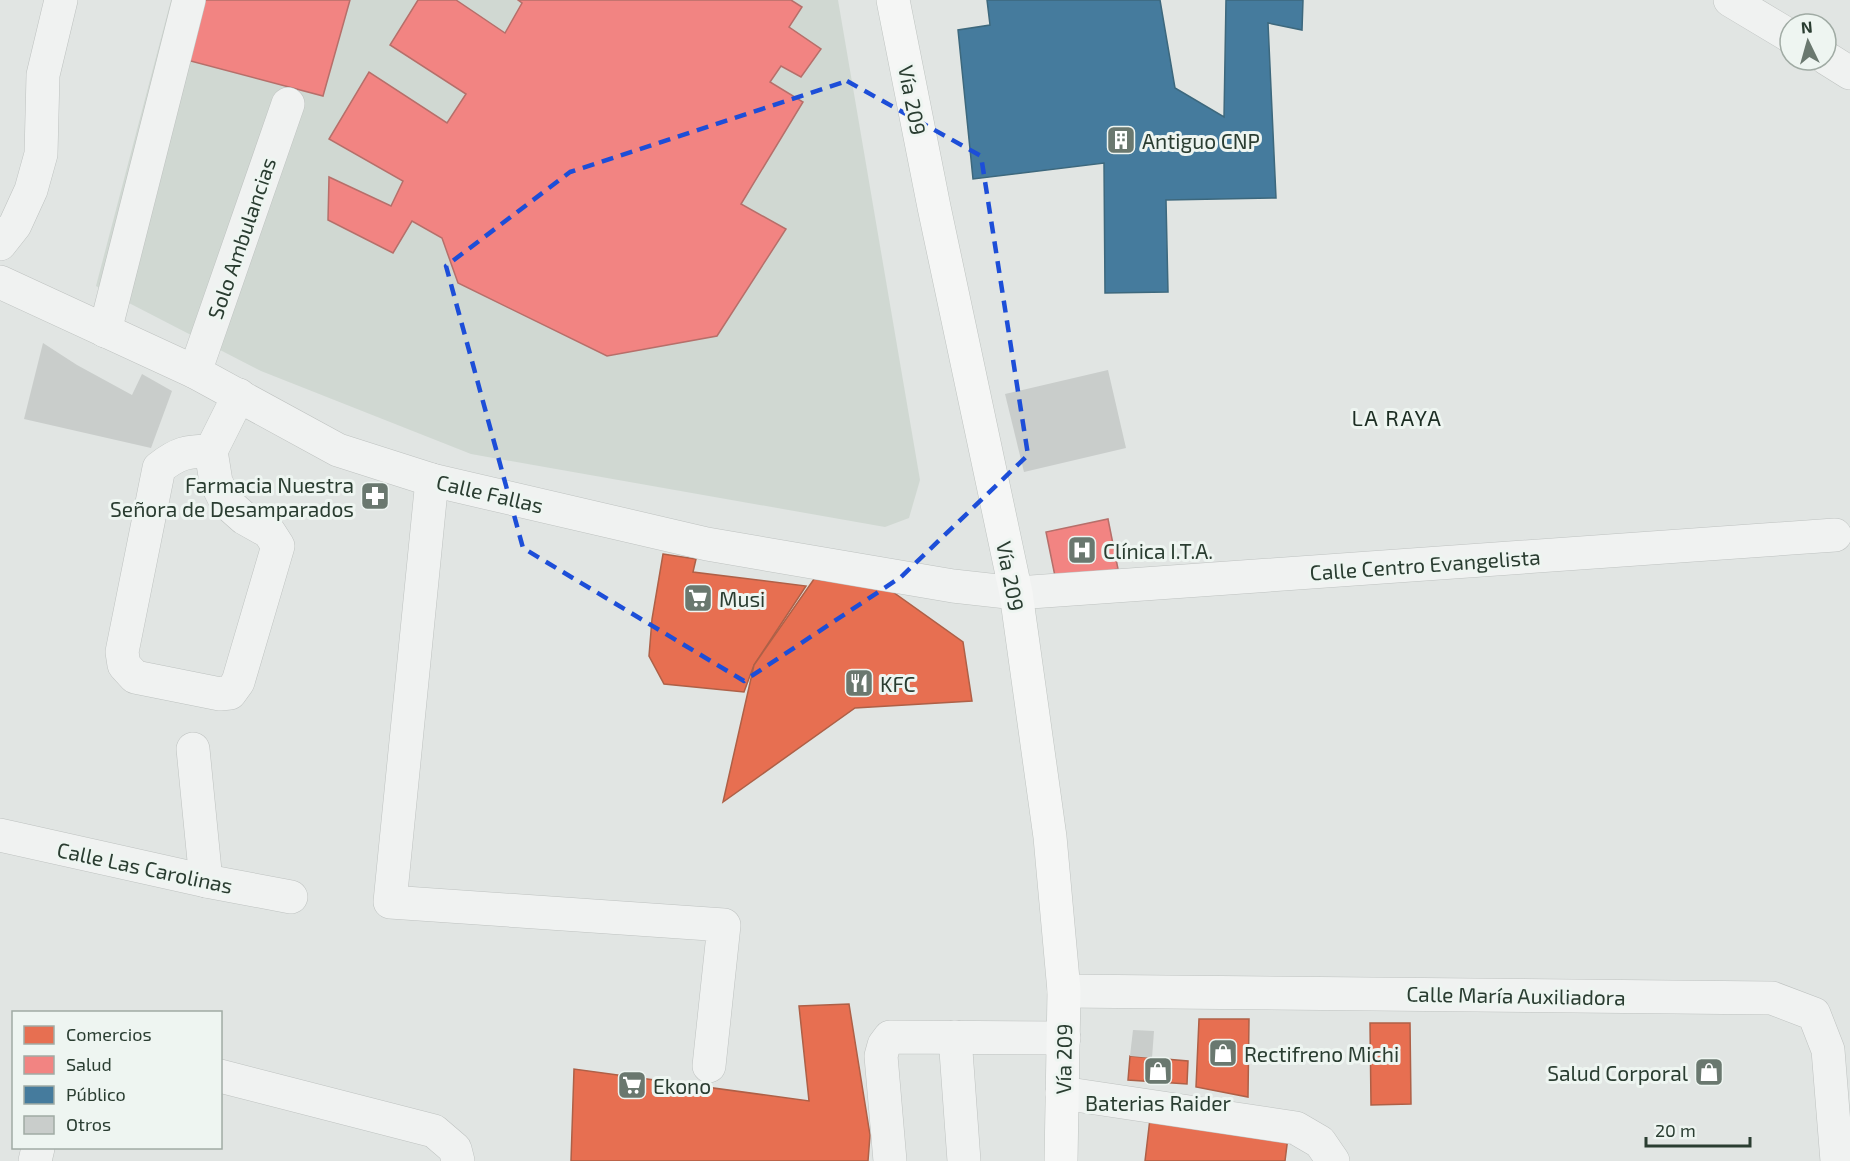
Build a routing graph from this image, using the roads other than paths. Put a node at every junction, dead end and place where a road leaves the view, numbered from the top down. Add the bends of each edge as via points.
1 (61, 0) edge
2 (189, 0) edge
3 (893, 0) edge
4 (1730, 0) edge
5 (1778, 29) edge
6 (288, 104) dead end
7 (0, 244) edge
8 (0, 282) edge
9 (105, 331) junction
10 (195, 372) junction
11 (239, 395) junction
12 (211, 451) junction
13 (432, 480) junction
14 (1835, 535) dead end
15 (1016, 593) junction
16 (193, 749) dead end
17 (0, 835) edge
18 (206, 881) junction
19 (291, 897) dead end
20 (1065, 991) junction
21 (955, 1037) junction
22 (1064, 1038) junction
23 (709, 1066) dead end
24 (222, 1077) edge
25 (1062, 1093) junction
26 (458, 1161) edge
27 (890, 1161) edge
28 (964, 1161) edge
29 (1061, 1161) edge
30 (1333, 1161) edge
31 (1837, 1161) edge

1 - 7 street via 43,75 41,154 15,225
2 - 9 street
3 - 15 main road, Vía 209
4 - 5 street
6 - 10 street, Solo Ambulancias
8 - 9 street, Calle Fallas
9 - 10 street, Calle Fallas
10 - 11 street, Calle Fallas
11 - 12 street
11 - 13 street, Calle Fallas via 338,450
12 - 12 street via 174,456 159,468 122,652 124,665 135,677 220,694 230,693 238,682 278,546 269,532 226,502 216,482
13 - 15 street, Calle Fallas via 707,544
13 - 23 street via 390,902 724,925
14 - 15 street, Calle Centro Evangelista
15 - 20 main road, Vía 209 via 1050,837
16 - 18 street
17 - 18 street, Calle Las Carolinas
18 - 19 street, Calle Las Carolinas
20 - 22 main road, Vía 209
20 - 31 street, Calle María Auxiliadora via 1772,998 1814,1014 1828,1050
21 - 22 street
21 - 27 street via 890,1037 884,1045 881,1056
21 - 28 street
22 - 25 main road, Vía 209
24 - 26 street via 434,1131 455,1149
25 - 29 main road, Vía 209
25 - 30 street via 1296,1128 1320,1142

